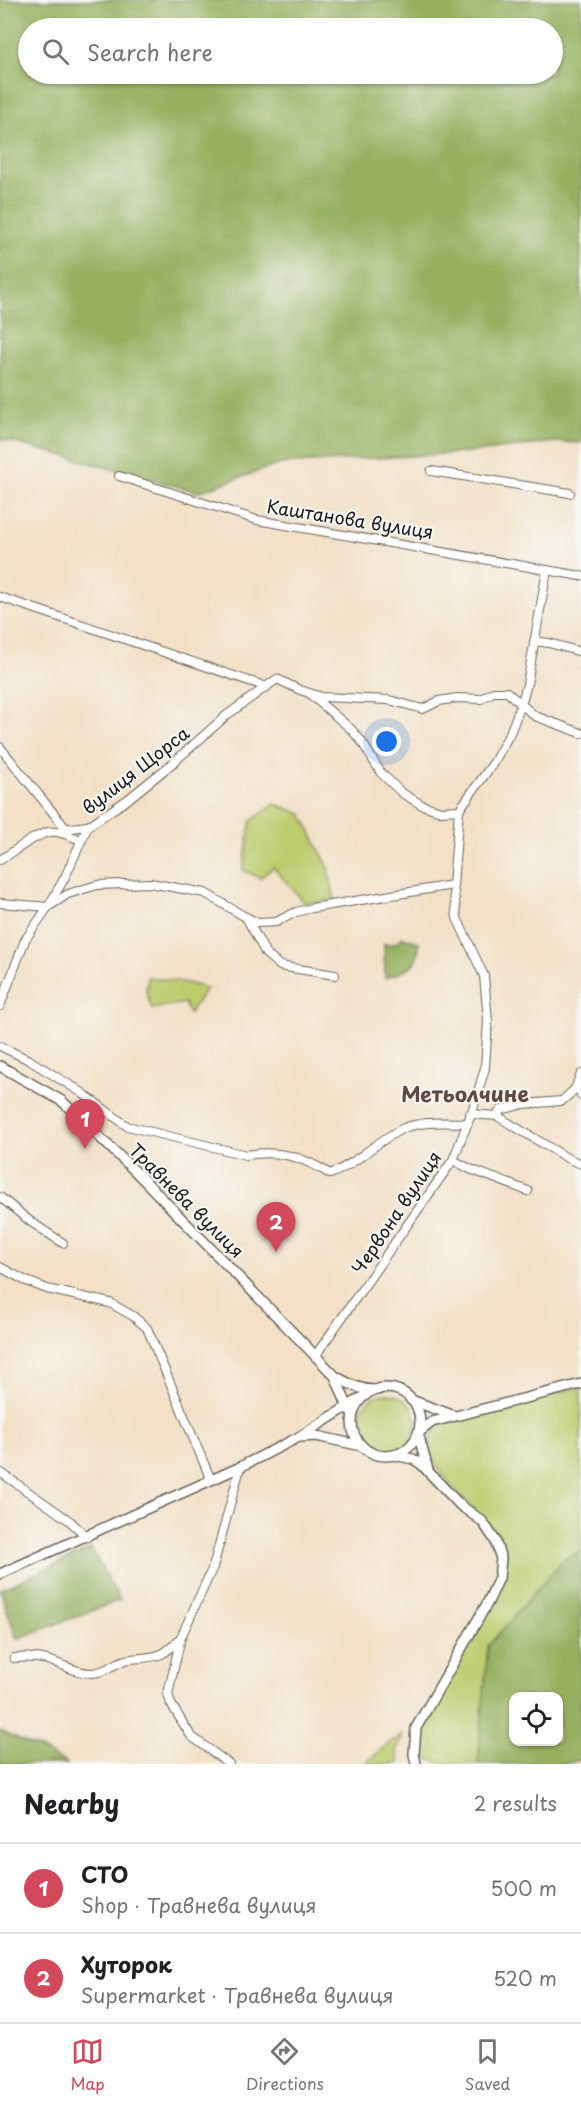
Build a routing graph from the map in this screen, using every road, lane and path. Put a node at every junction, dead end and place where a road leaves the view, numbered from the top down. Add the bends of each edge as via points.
1 (431, 471) dead end
2 (119, 476) dead end
3 (570, 493) dead end
4 (547, 570) junction
5 (581, 576) edge
6 (0, 597) edge
7 (534, 641) junction
8 (581, 652) edge
9 (267, 687) junction
10 (308, 693) junction
11 (521, 705) junction
12 (581, 733) edge
13 (0, 747) edge
14 (459, 810) junction
15 (88, 826) junction
16 (67, 830) junction
17 (50, 831) junction
18 (81, 840) junction
19 (0, 860) edge
20 (453, 885) junction
21 (0, 903) edge
22 (48, 907) junction
23 (246, 917) junction
24 (335, 975) dead end
25 (0, 1006) edge
26 (0, 1046) edge
27 (0, 1066) edge
28 (579, 1078) edge
29 (581, 1096) edge
30 (497, 1116) junction
31 (469, 1119) junction
32 (453, 1160) junction
33 (581, 1164) edge
34 (528, 1191) dead end
35 (0, 1197) edge
36 (63, 1243) dead end
37 (0, 1268) edge
38 (316, 1357) junction
39 (335, 1376) junction
40 (581, 1384) edge
41 (378, 1390) junction
42 (366, 1395) junction
43 (411, 1400) junction
44 (348, 1406) junction
45 (452, 1415) junction
46 (352, 1420) junction
47 (418, 1433) junction
48 (298, 1437) junction
49 (362, 1446) junction
50 (394, 1455) junction
51 (238, 1468) junction
52 (428, 1470) junction
53 (0, 1472) edge
54 (212, 1480) junction
55 (87, 1537) junction
56 (0, 1575) edge
57 (181, 1636) junction
58 (14, 1658) dead end
59 (229, 1764) edge
60 (416, 1764) edge

1 - 3 street
2 - 4 street, Каштанова вулиця via 257,520
4 - 5 street, Каштанова вулиця
4 - 7 street
6 - 9 street
7 - 8 street
7 - 11 street
9 - 10 street via 278,680
9 - 15 street, вулиця Щорса via 227,715 128,800
10 - 11 street via 389,700 423,709 439,701 482,699 493,692 507,692
10 - 14 street via 351,729 381,773 402,793 441,811
11 - 12 street via 535,716
11 - 14 street via 494,762
13 - 16 street
14 - 20 street, Червона вулиця
15 - 16 street
15 - 18 street, вулиця Щорса
16 - 17 street
17 - 18 street
17 - 19 street
18 - 22 street, вулиця Щорса
20 - 23 street via 312,908 276,922 258,923
20 - 31 street, Червона вулиця via 457,918 484,976 488,1021 485,1068
21 - 22 street
22 - 23 street via 68,894 97,885 150,883 205,892
22 - 25 street, вулиця Щорса via 24,940
23 - 24 street via 266,954 280,966
26 - 31 street via 72,1086 127,1126 246,1155 294,1155 330,1174 347,1168 402,1129
27 - 38 street, Травнева вулиця via 62,1101
28 - 29 street
28 - 30 street via 575,1089 562,1101 524,1104 501,1110
30 - 31 street
30 - 33 street
31 - 32 street, Червона вулиця
32 - 34 street
32 - 38 street, Червона вулиця
35 - 36 street
37 - 54 street via 47,1289 110,1303 147,1328
38 - 39 street, Травнева вулиця
39 - 41 street via 356,1387
39 - 44 street
40 - 45 street
41 - 42 street
41 - 43 street via 398,1391
42 - 44 street
42 - 46 street
43 - 45 street
43 - 47 street via 419,1413
44 - 46 street
44 - 48 street
45 - 47 street via 432,1422
46 - 49 street
47 - 50 street via 410,1447
47 - 52 street
48 - 49 street via 316,1436
48 - 51 street
49 - 50 street via 372,1453
50 - 52 street via 412,1459
51 - 54 street
51 - 57 street via 213,1567
52 - 60 street via 460,1505 482,1521 495,1540 501,1559 499,1578 488,1602 416,1728
53 - 55 street
54 - 55 street
55 - 56 street
57 - 58 street via 169,1651 152,1658 120,1661 106,1671 91,1673 49,1660
57 - 59 street via 168,1694 171,1704 191,1736

